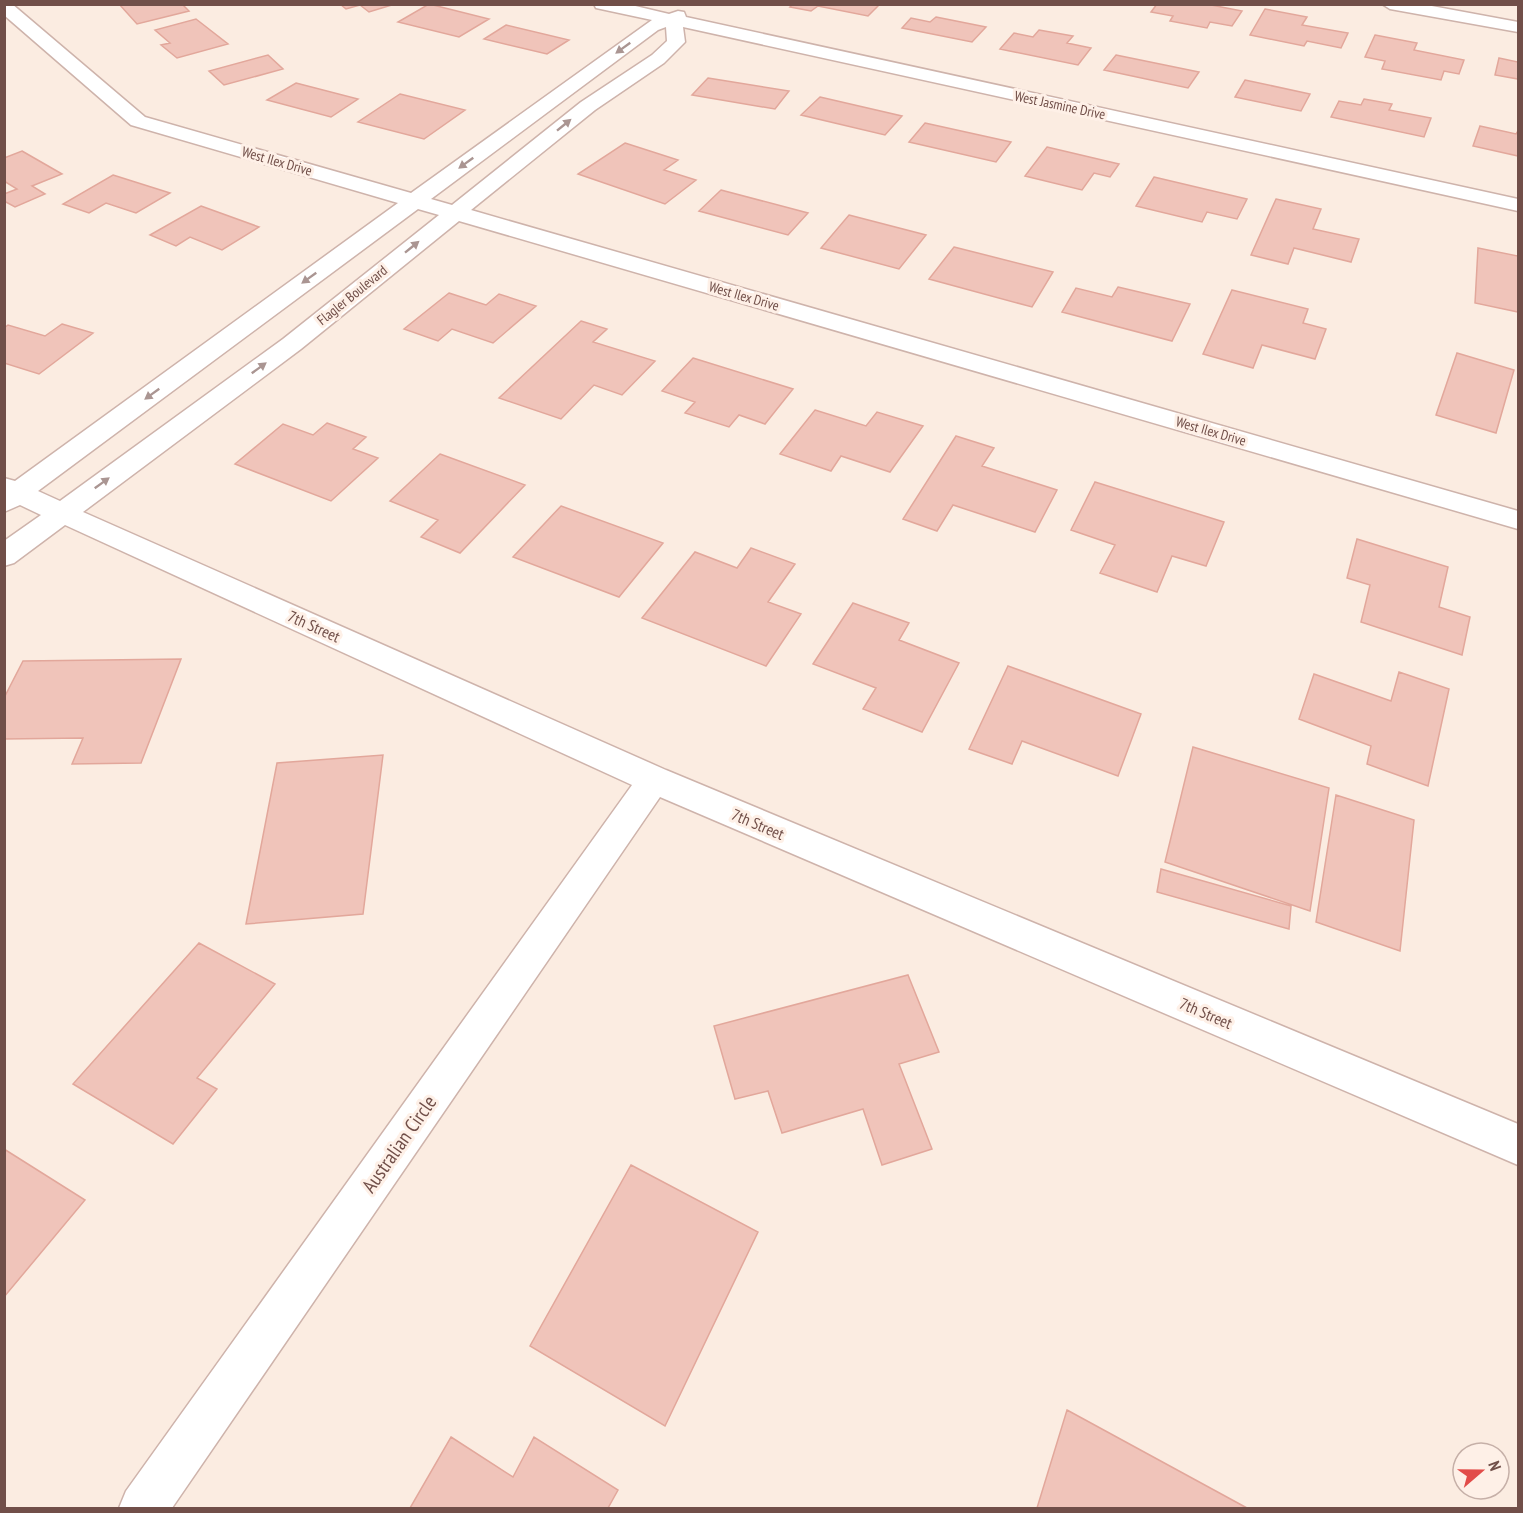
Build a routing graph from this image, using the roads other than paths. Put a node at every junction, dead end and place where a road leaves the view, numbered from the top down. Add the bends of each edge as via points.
1 (602, 4) edge
2 (1390, 4) edge
3 (4, 6) edge
4 (693, 6) dead end
5 (674, 20) junction
6 (1518, 27) edge
7 (414, 200) junction
8 (1518, 205) edge
9 (455, 212) junction
10 (9, 494) edge
11 (62, 512) junction
12 (1518, 520) edge
13 (4, 556) edge
14 (654, 780) junction
15 (1518, 1145) edge
16 (143, 1509) edge

1 - 5 street, West Jasmine Drive
2 - 6 street
3 - 7 street, West Ilex Drive via 138,121
4 - 5 street
5 -> 7 street via 652,26
5 - 8 street, West Jasmine Drive
9 -> 5 street, Flagler Boulevard via 588,106 658,59 676,42
7 - 9 street, West Ilex Drive
7 -> 10 street
11 -> 9 street, Flagler Boulevard via 292,344
9 - 12 street, West Ilex Drive
10 - 11 street, 7th Street
11 - 13 street, Flagler Boulevard
11 - 14 street, 7th Street
14 - 15 street, 7th Street
14 - 16 street, Australian Circle

